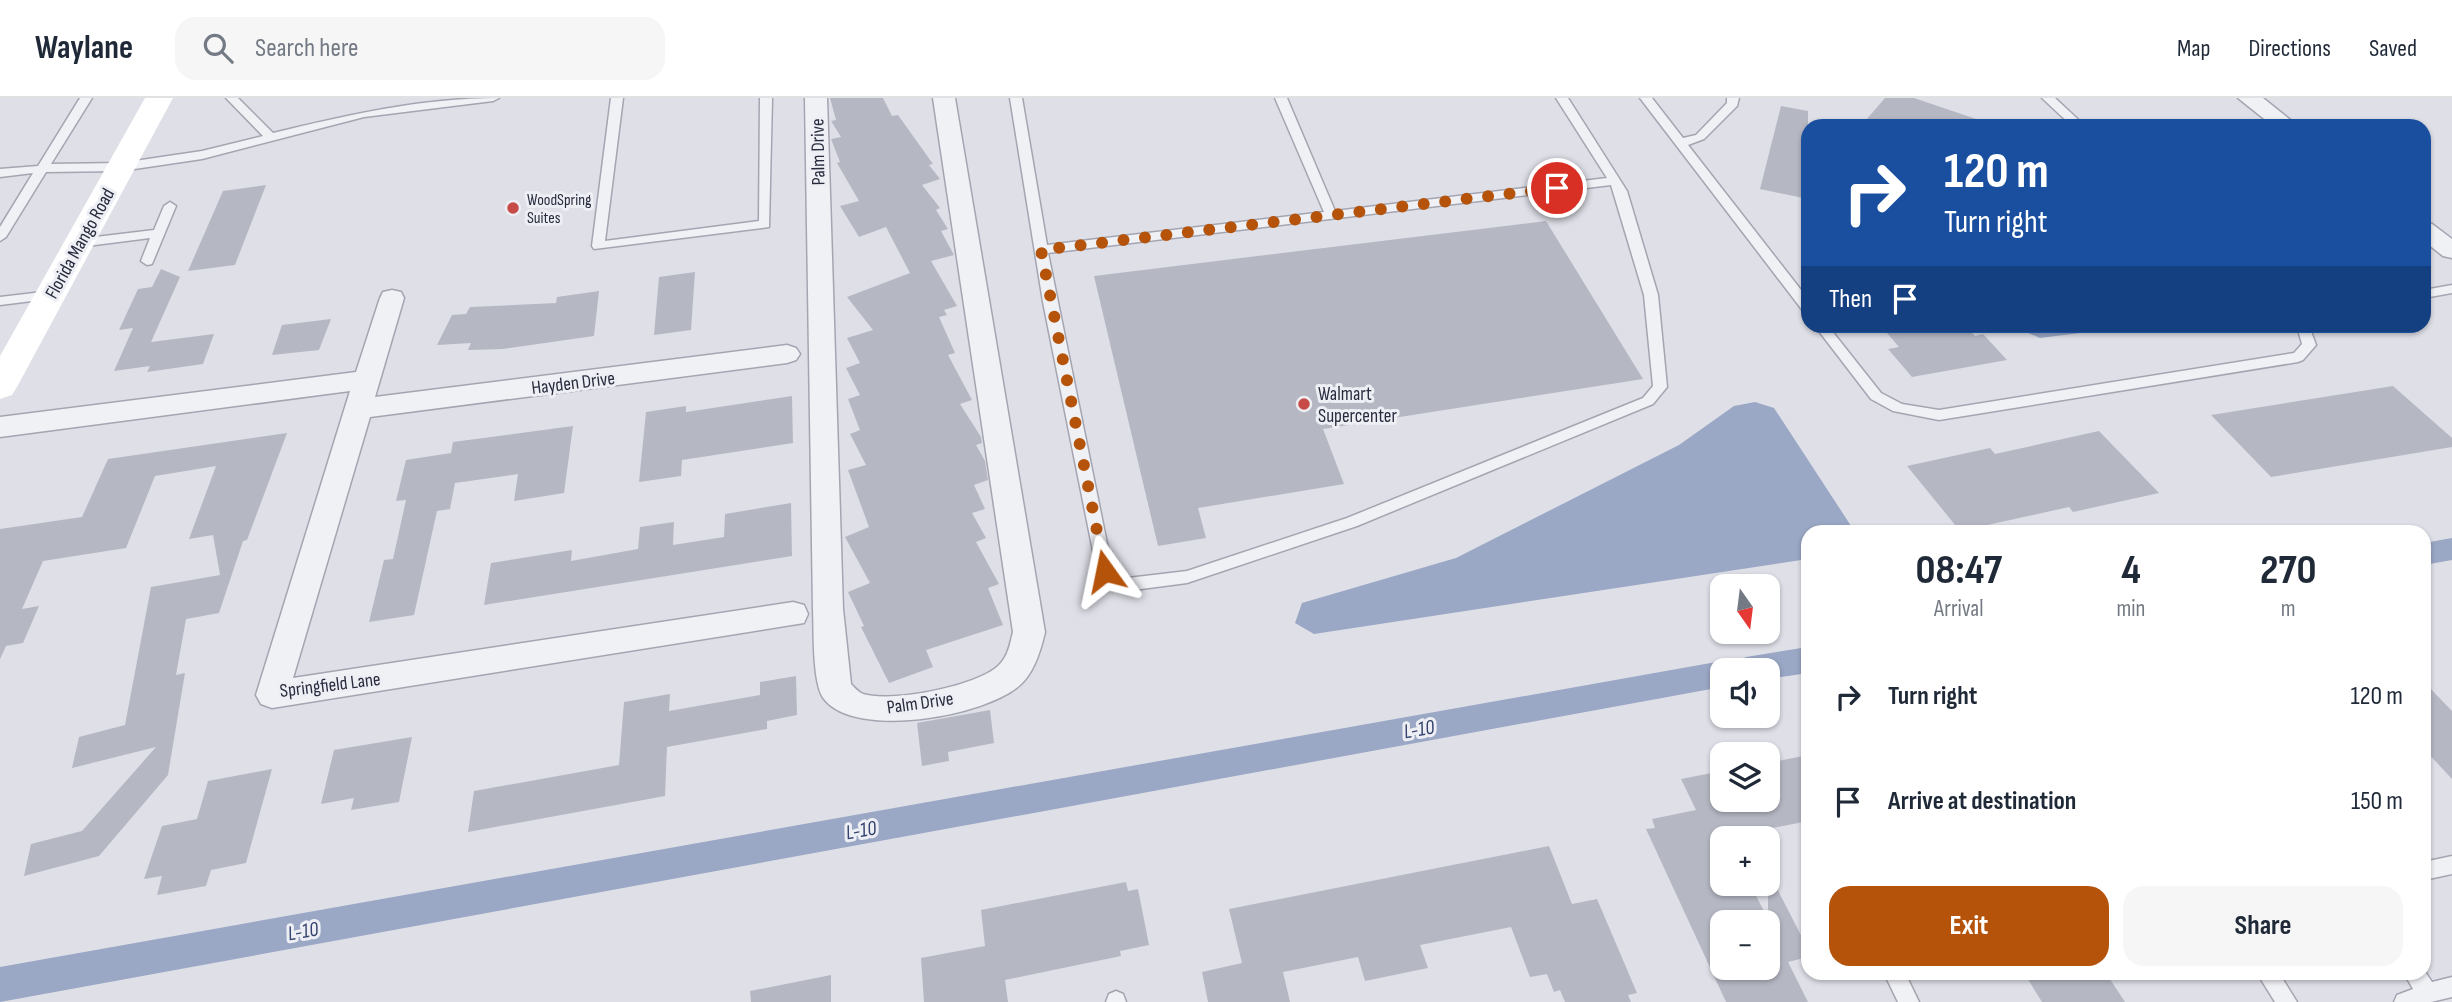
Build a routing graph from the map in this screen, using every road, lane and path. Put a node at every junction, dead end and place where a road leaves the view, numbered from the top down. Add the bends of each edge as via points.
1 (86, 98) edge
2 (159, 98) edge
3 (232, 98) edge
4 (366, 98) edge
5 (493, 98) edge
6 (617, 98) edge
7 (766, 98) edge
8 (816, 98) edge
9 (944, 98) edge
10 (1016, 98) edge
11 (1281, 98) edge
12 (1562, 98) edge
13 (1646, 98) edge
14 (1732, 98) edge
15 (2048, 98) edge
16 (2249, 98) edge
17 (476, 99) edge
18 (407, 104) edge
19 (364, 114) junction
20 (2071, 119) edge
21 (2277, 119) edge
22 (271, 138) junction
23 (1681, 143) junction
24 (121, 167) junction
25 (42, 168) junction
26 (0, 173) edge
27 (1615, 181) junction
28 (170, 206) dead end
29 (1331, 215) junction
30 (158, 233) junction
31 (2431, 234) edge
32 (0, 237) edge
33 (79, 243) junction
34 (1041, 250) junction
35 (2452, 251) edge
36 (147, 261) dead end
37 (2452, 289) edge
38 (2431, 293) edge
39 (51, 295) junction
40 (392, 298) dead end
41 (1801, 299) edge
42 (0, 300) edge
43 (1826, 333) edge
44 (2305, 333) edge
45 (787, 354) dead end
46 (367, 380) junction
47 (0, 387) edge
48 (358, 409) junction
49 (0, 427) edge
50 (793, 614) dead end
51 (2452, 865) edge
52 (2431, 870) edge
53 (1898, 980) edge
54 (2272, 980) edge
55 (2419, 980) edge
56 (2452, 987) edge
57 (2428, 993) junction
58 (1909, 1002) edge
59 (2287, 1002) edge
60 (2404, 1002) edge

1 - 25 lane
2 - 24 street, Florida Mango Road
3 - 22 lane
4 - 19 lane
5 - 17 lane
6 - 7 lane via 597,246 765,224
8 - 9 street, Palm Drive via 828,609 835,689 854,706 888,709 979,692 1007,677 1023,657 1029,632
10 - 34 lane
11 - 29 lane
12 - 27 lane
13 - 23 lane
14 - 23 lane via 1732,104 1700,137
15 - 20 lane
16 - 21 street
17 - 18 lane
18 - 19 lane
19 - 22 lane
22 - 24 lane via 202,155
23 - 41 lane
24 - 25 lane
24 - 33 street, Florida Mango Road
25 - 26 lane
25 - 32 lane
27 - 29 lane
27 - 34 lane via 1651,295 1660,387 1648,401 1352,522 1187,577 1126,585 1105,571
28 - 30 lane
29 - 34 lane
30 - 33 lane
30 - 36 lane
31 - 35 street
33 - 39 street, Florida Mango Road
37 - 38 lane
39 - 42 lane
39 - 47 street, Florida Mango Road
40 - 46 street, Springfield Lane
43 - 44 lane via 1876,396 1898,408 1939,415 2298,357 2309,345
45 - 48 street, Hayden Drive
46 - 48 street, Springfield Lane
46 - 49 street
48 - 50 street, Springfield Lane via 272,695
51 - 52 lane
53 - 58 lane
54 - 59 lane
55 - 57 lane
56 - 57 lane
57 - 60 lane

